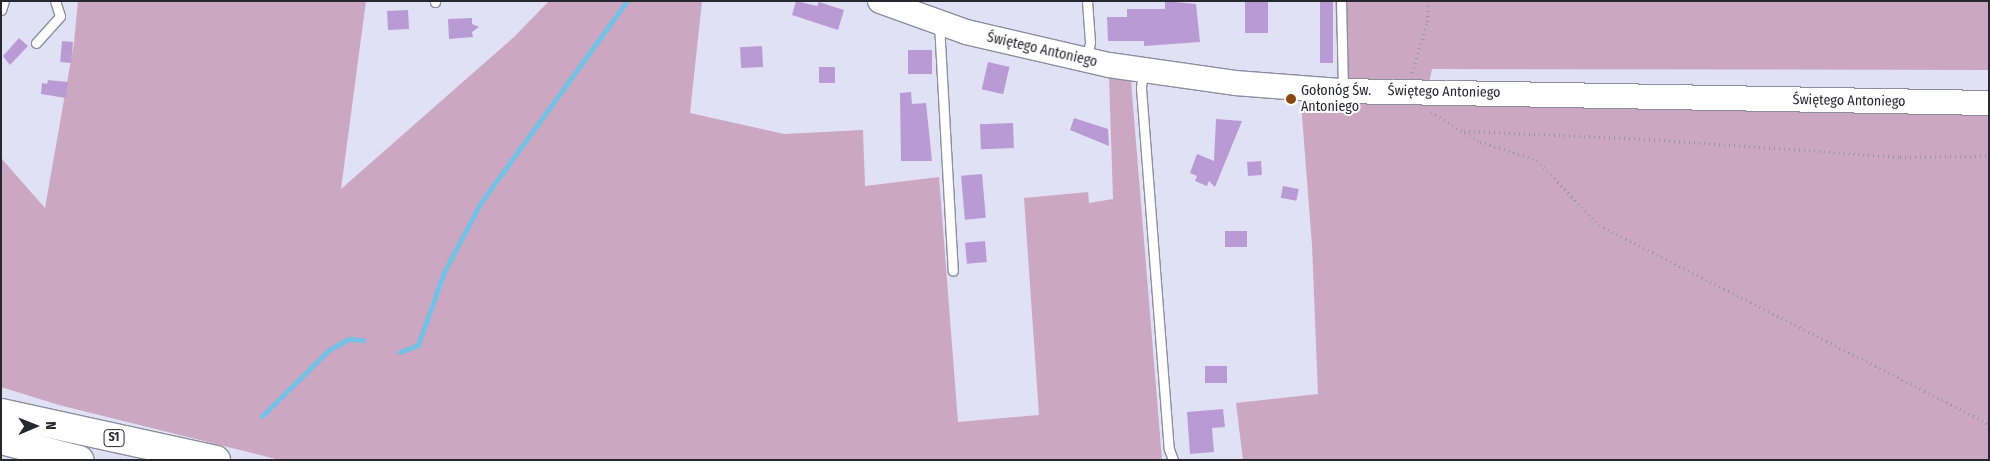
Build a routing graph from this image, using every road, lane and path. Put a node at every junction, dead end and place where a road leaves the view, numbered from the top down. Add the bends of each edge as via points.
1 (4, 1) edge
2 (55, 1) edge
3 (880, 1) edge
4 (1087, 1) edge
5 (1341, 1) edge
6 (1429, 1) edge
7 (1, 10) edge
8 (939, 24) junction
9 (36, 43) dead end
10 (1086, 60) junction
11 (1143, 71) junction
12 (1343, 91) junction
13 (1412, 92) junction
14 (1989, 103) edge
15 (1463, 131) junction
16 (1989, 156) edge
17 (953, 271) dead end
18 (4, 419) edge
19 (1989, 424) edge
20 (1, 456) edge
21 (72, 458) edge
22 (216, 460) edge
23 (1173, 460) edge

1 - 7 lane
2 - 9 lane via 60,16
3 - 8 street, Świętego Antoniego
4 - 10 lane via 1090,42
5 - 12 lane
6 - 13 path via 1427,22 1413,62
8 - 10 street, Świętego Antoniego
8 - 17 lane
10 - 11 street, Świętego Antoniego
11 - 12 street, Świętego Antoniego via 1235,83
11 - 23 lane via 1144,127 1169,448
12 - 13 street, Świętego Antoniego
13 - 14 street, Świętego Antoniego
13 - 15 path via 1425,109
15 - 16 path via 1644,139 1900,157
15 - 19 path via 1480,142 1538,160 1598,225
18 - 21 highway, S1
18 - 22 highway, S1
20 - 21 highway

